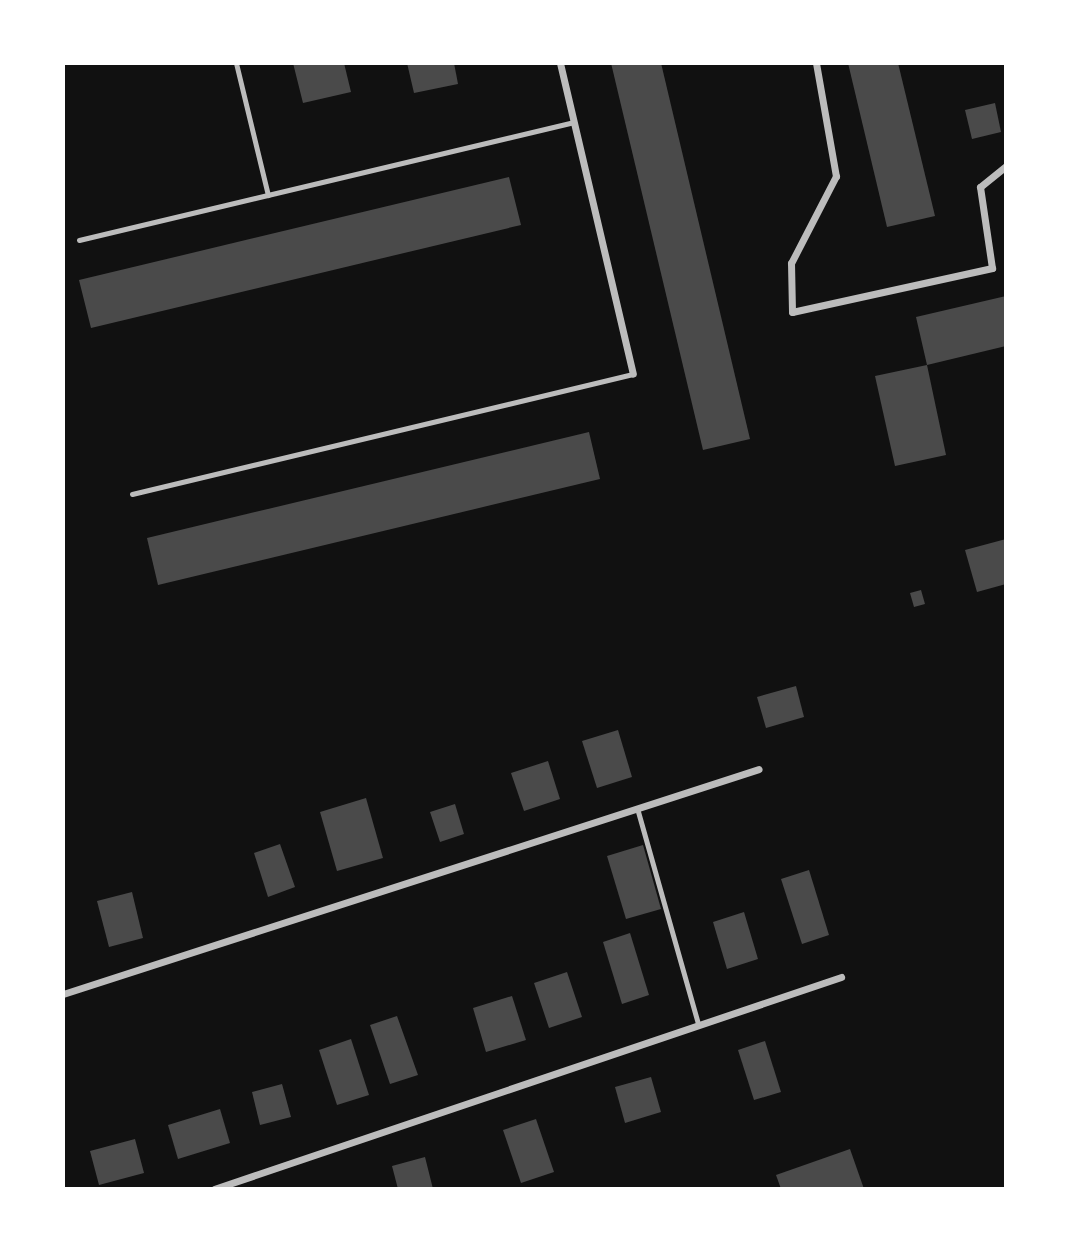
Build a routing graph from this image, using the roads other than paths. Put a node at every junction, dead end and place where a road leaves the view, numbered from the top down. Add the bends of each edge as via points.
1 (236, 63) edge
2 (560, 63) edge
3 (816, 63) edge
4 (574, 122) junction
5 (1006, 166) edge
6 (268, 195) junction
7 (79, 240) dead end
8 (633, 374) joint
9 (132, 494) dead end
10 (759, 769) dead end
11 (637, 808) junction
12 (841, 977) dead end
13 (63, 995) edge
14 (698, 1023) junction
15 (214, 1189) edge

1 - 6 lane
2 - 4 street
3 - 5 street via 836,176 791,263 792,312 992,268 980,187
4 - 6 lane
4 - 8 street
6 - 7 lane
8 - 9 lane
10 - 11 street
11 - 13 street
11 - 14 lane
12 - 14 street
14 - 15 street

